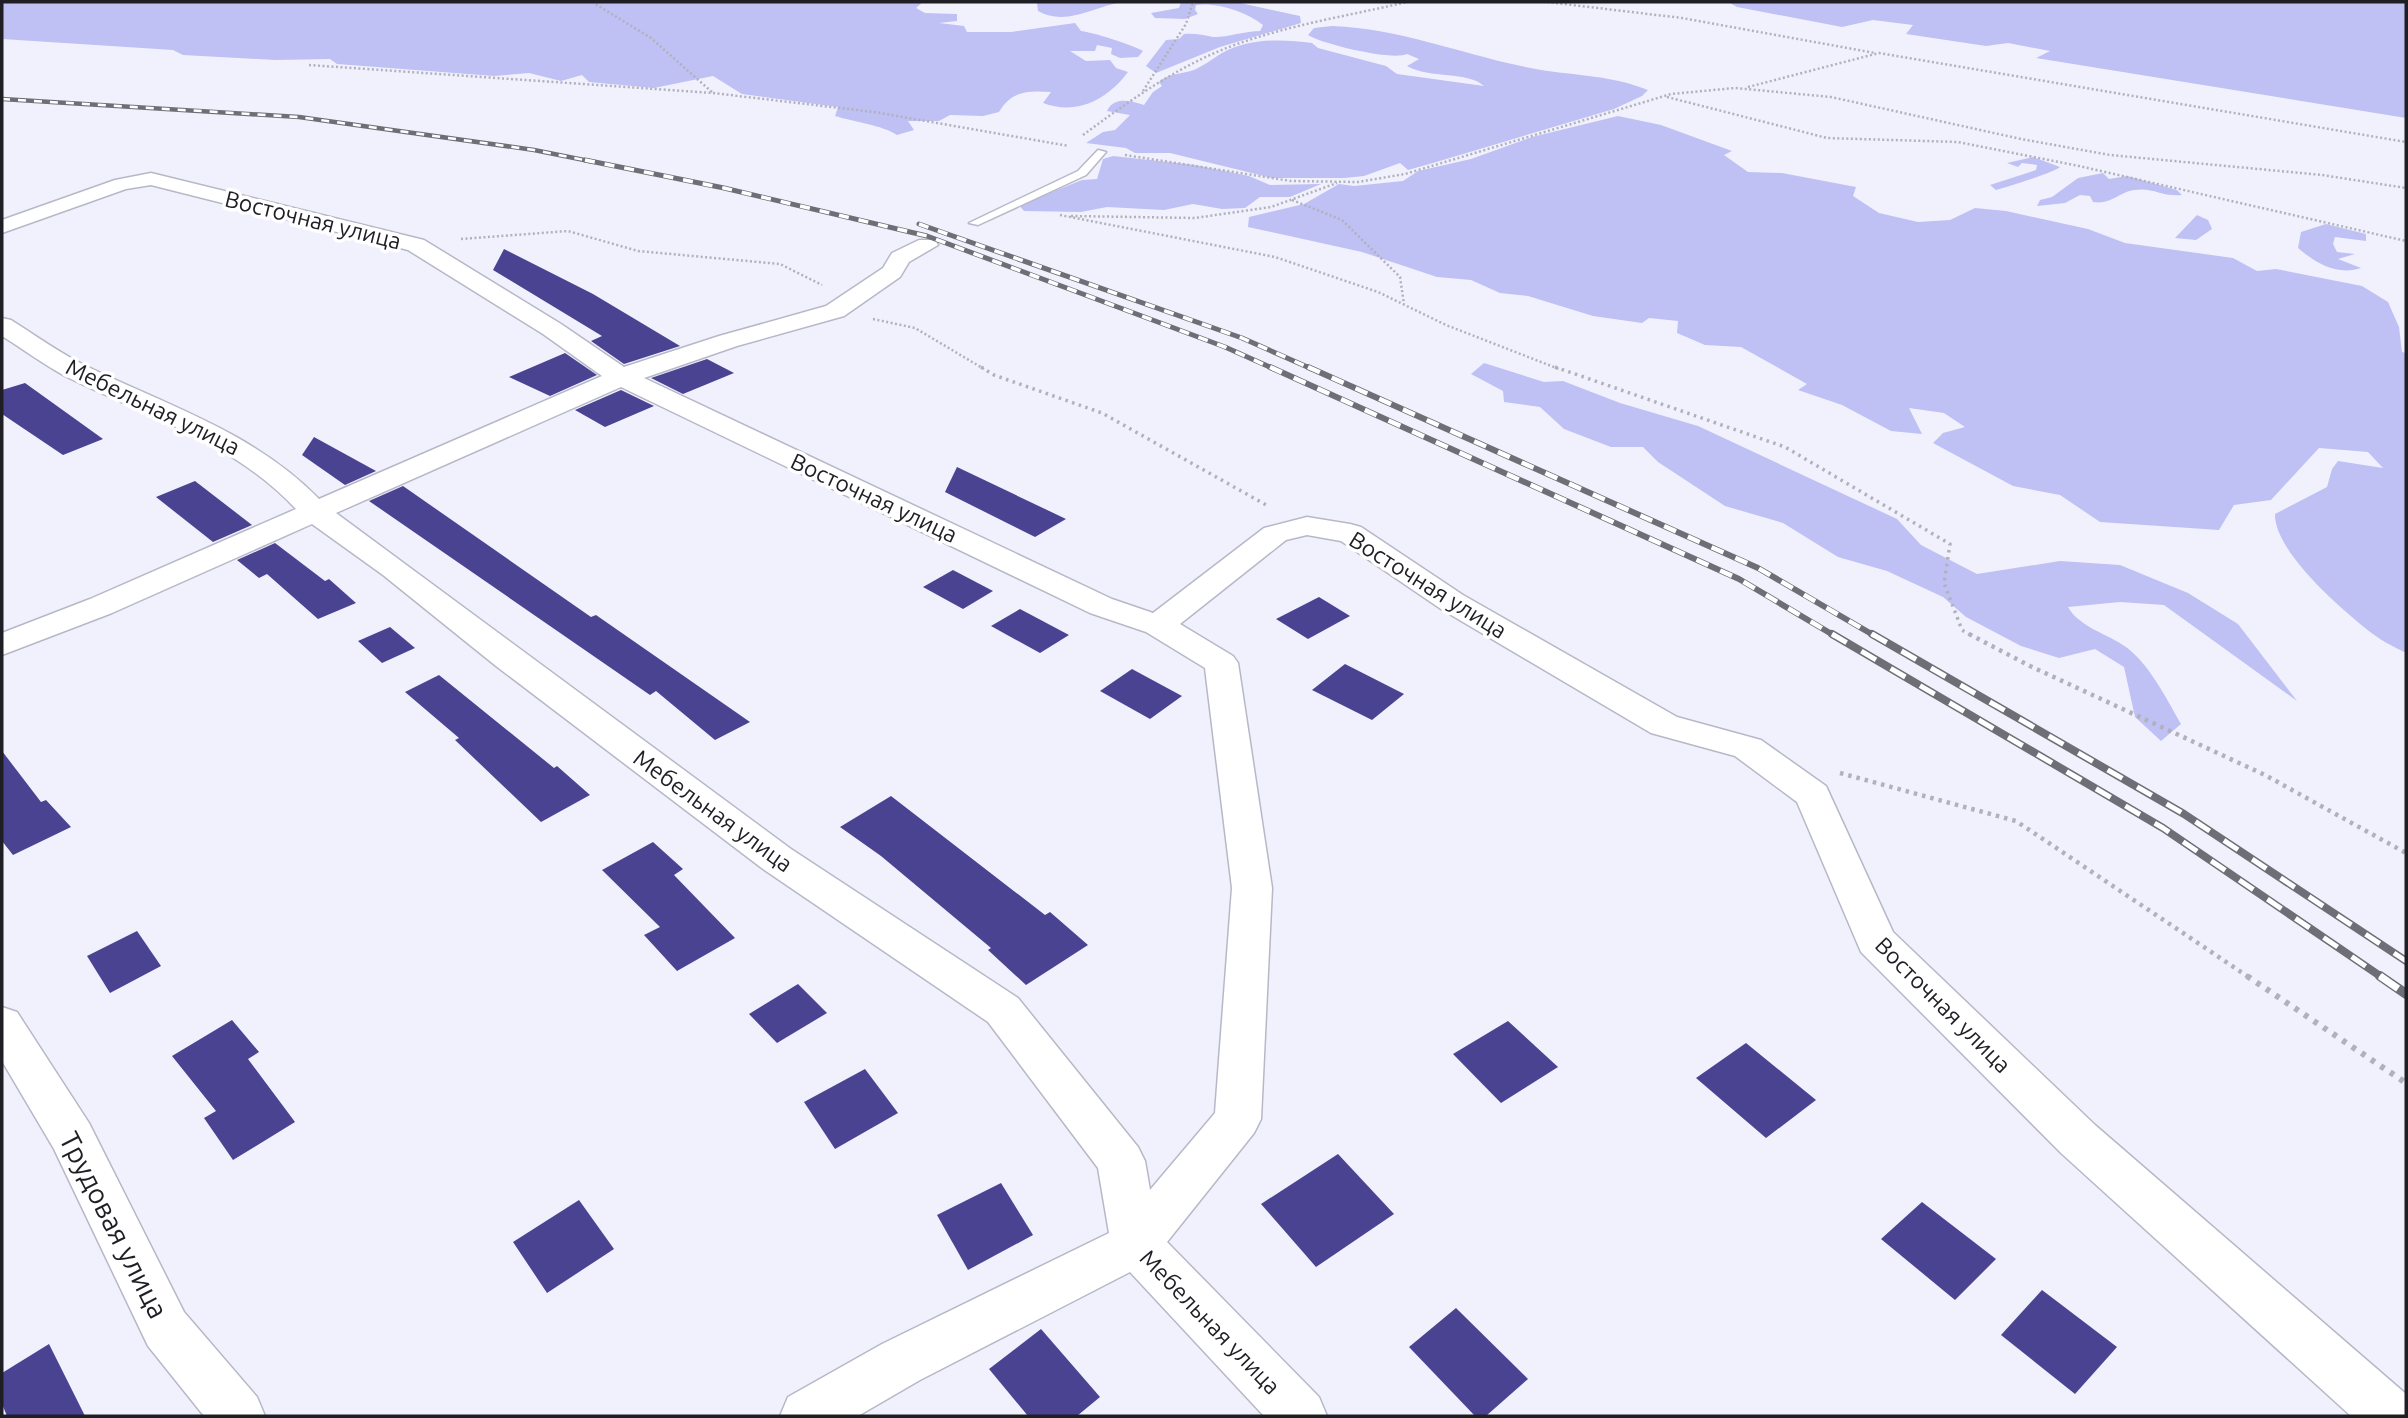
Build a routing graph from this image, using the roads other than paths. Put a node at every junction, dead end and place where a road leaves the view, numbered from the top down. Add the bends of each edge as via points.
1 (1101, 152) road end
2 (974, 223) dead end
3 (2, 227) edge
4 (927, 245) dead end
5 (2, 325) edge
6 (621, 377) junction
7 (316, 513) junction
8 (1158, 625) junction
9 (2, 645) edge
10 (2, 1024) edge
11 (1136, 1244) junction
12 (238, 1416) edge
13 (807, 1416) edge
14 (1300, 1416) edge
15 (2391, 1416) edge

1 - 2 lane via 1082,173
3 - 6 street, Восточная улица via 122,184 151,179 416,245
4 - 6 street via 900,258 892,272 835,311
5 - 7 street, Мебельная улица via 72,369 232,443 283,478
6 - 7 street
6 - 8 street, Восточная улица via 1101,606
7 - 9 street
7 - 11 street, Мебельная улица via 777,859 1003,1010 1121,1161
8 - 11 street via 1221,663 1252,888 1238,1119
8 - 15 street, Восточная улица via 1275,534 1307,526 1350,533 1452,602 1664,725 1748,748 1814,795 1876,941 2078,1139
10 - 12 street, Трудовая улица via 72,1137 166,1329
11 - 13 street via 901,1362
11 - 14 street, Мебельная улица

